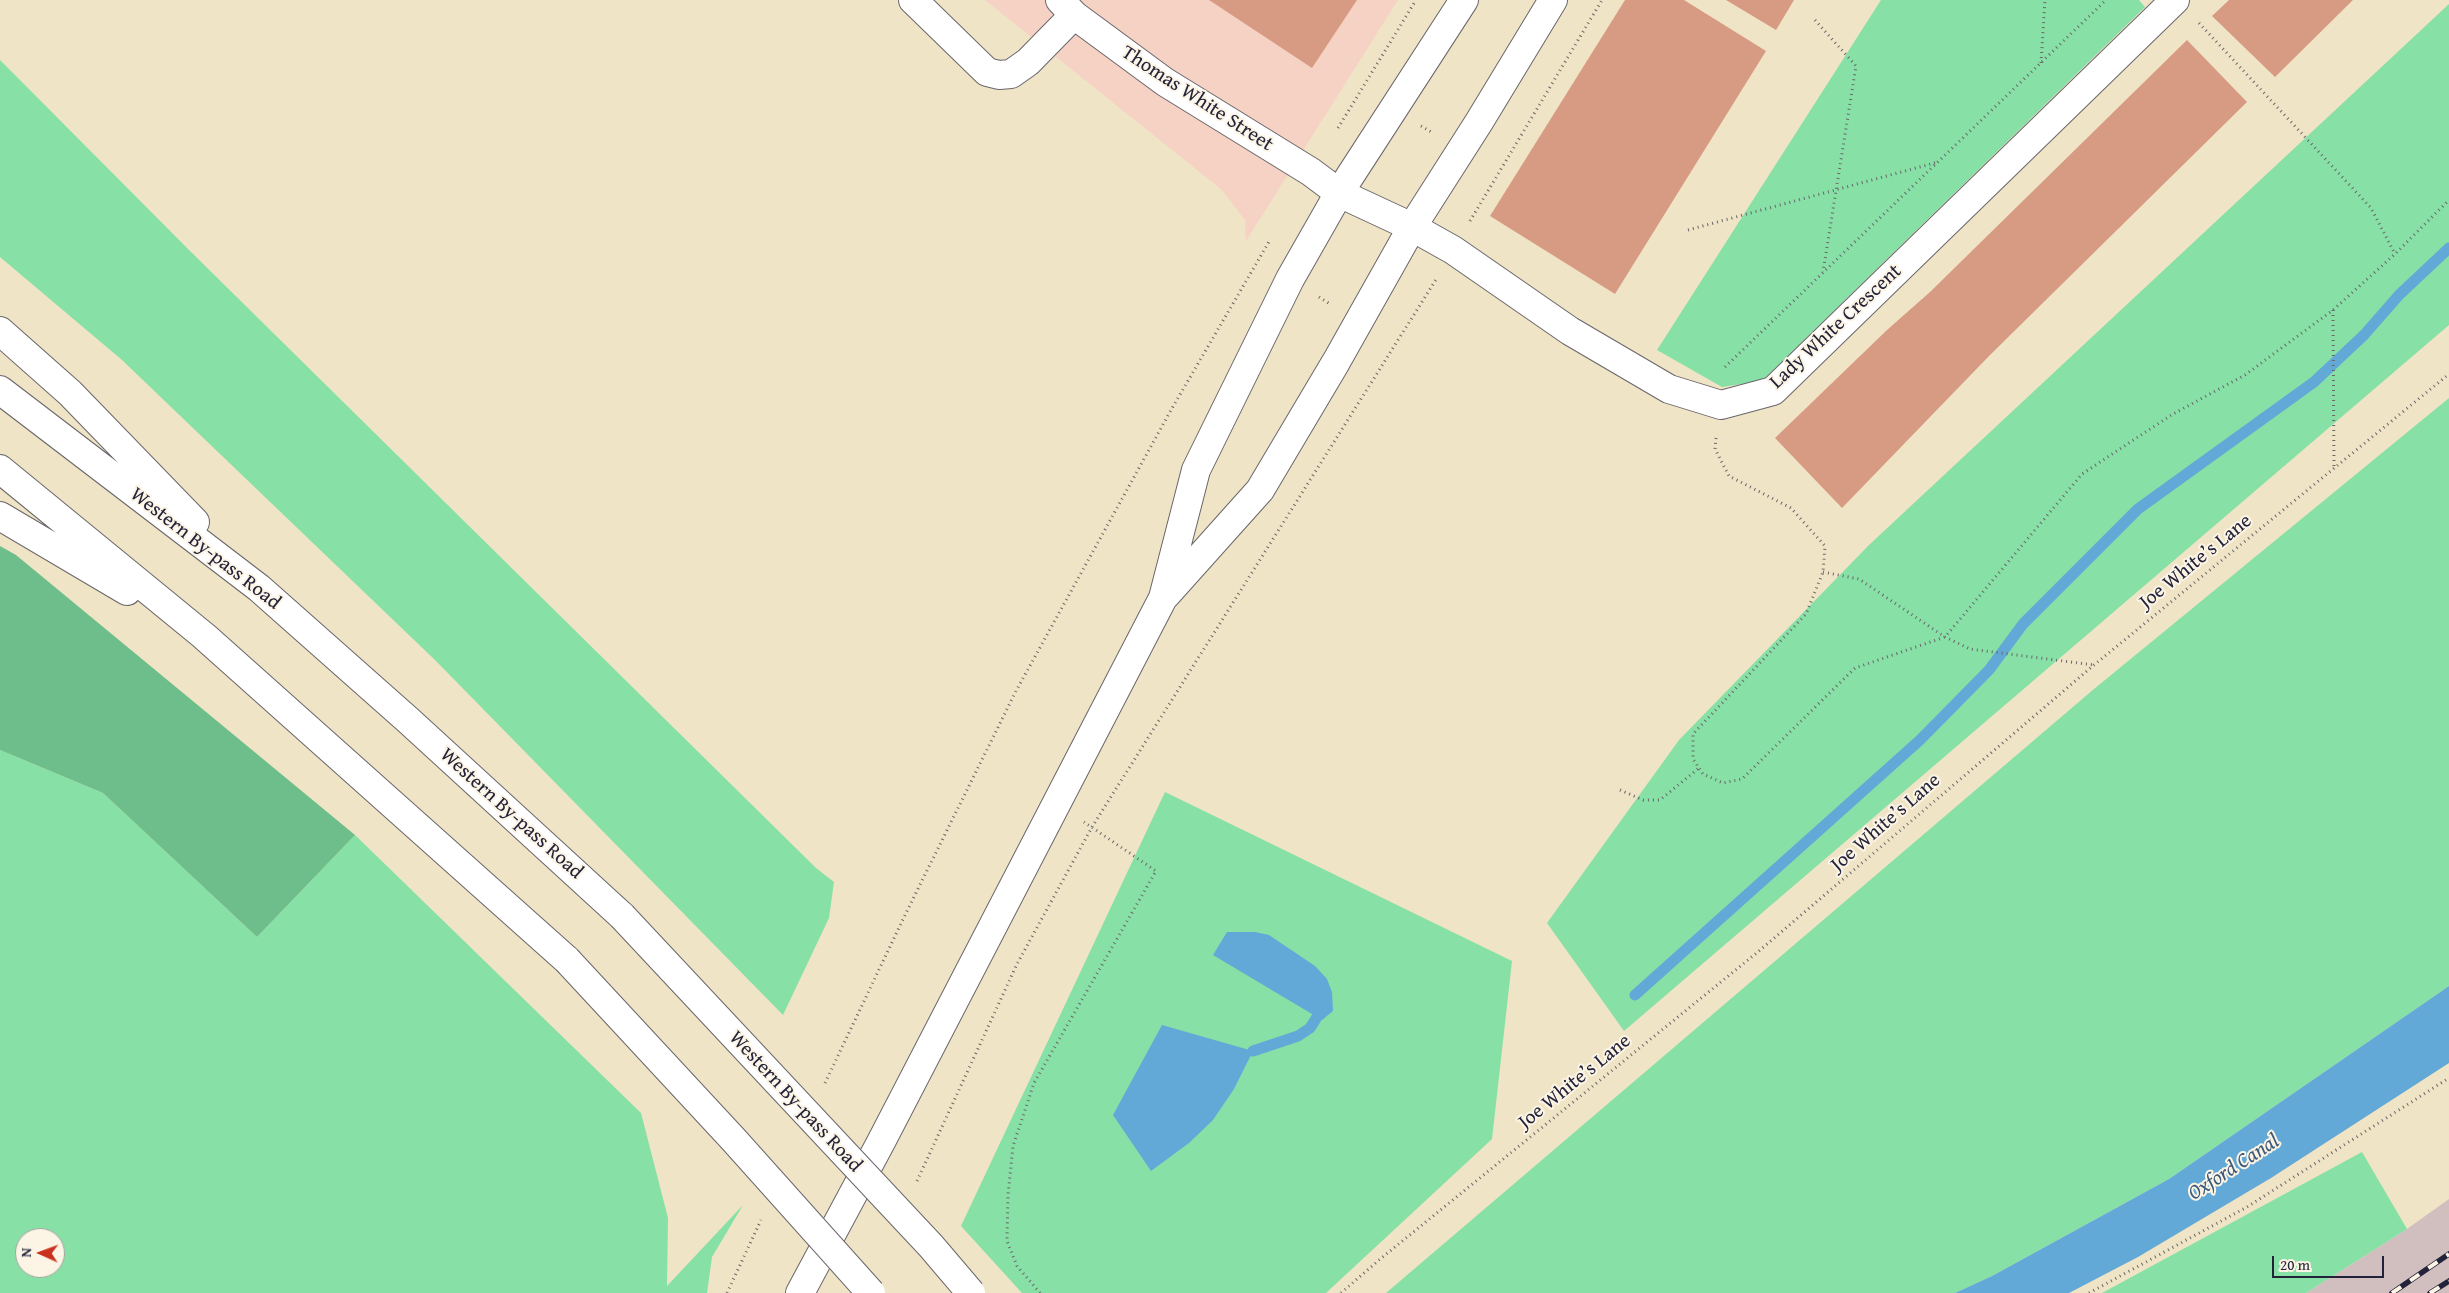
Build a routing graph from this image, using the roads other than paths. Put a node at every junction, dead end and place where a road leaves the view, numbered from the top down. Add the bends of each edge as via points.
1 (913, 0) edge
2 (1464, 0) edge
3 (1553, 0) edge
4 (2176, 0) edge
5 (1067, 7) edge
6 (1338, 193) junction
7 (1412, 227) junction
8 (0, 331) edge
9 (0, 390) edge
10 (0, 469) edge
11 (0, 516) edge
12 (259, 588) junction
13 (1163, 598) junction
14 (204, 636) junction
15 (800, 1293) edge
16 (871, 1293) edge
17 (971, 1293) edge

1 - 5 main road via 987,72 999,75 1011,74 1028,62
2 - 6 main road
3 - 7 main road
4 - 7 main road, Lady White Crescent via 1773,391 1721,405 1669,389 1570,331 1453,250
5 - 6 main road, Thomas White Street via 1165,82 1311,172
6 - 7 main road, Thomas White Street
6 - 13 main road via 1290,279 1196,470
7 - 13 main road via 1260,490
8 - 12 main road via 70,393
9 - 12 main road, Western By-pass Road
10 - 14 main road
11 - 14 main road
12 - 17 main road, Western By-pass Road, bridge via 622,916 931,1246
13 - 15 main road
14 - 16 main road, bridge via 567,960

